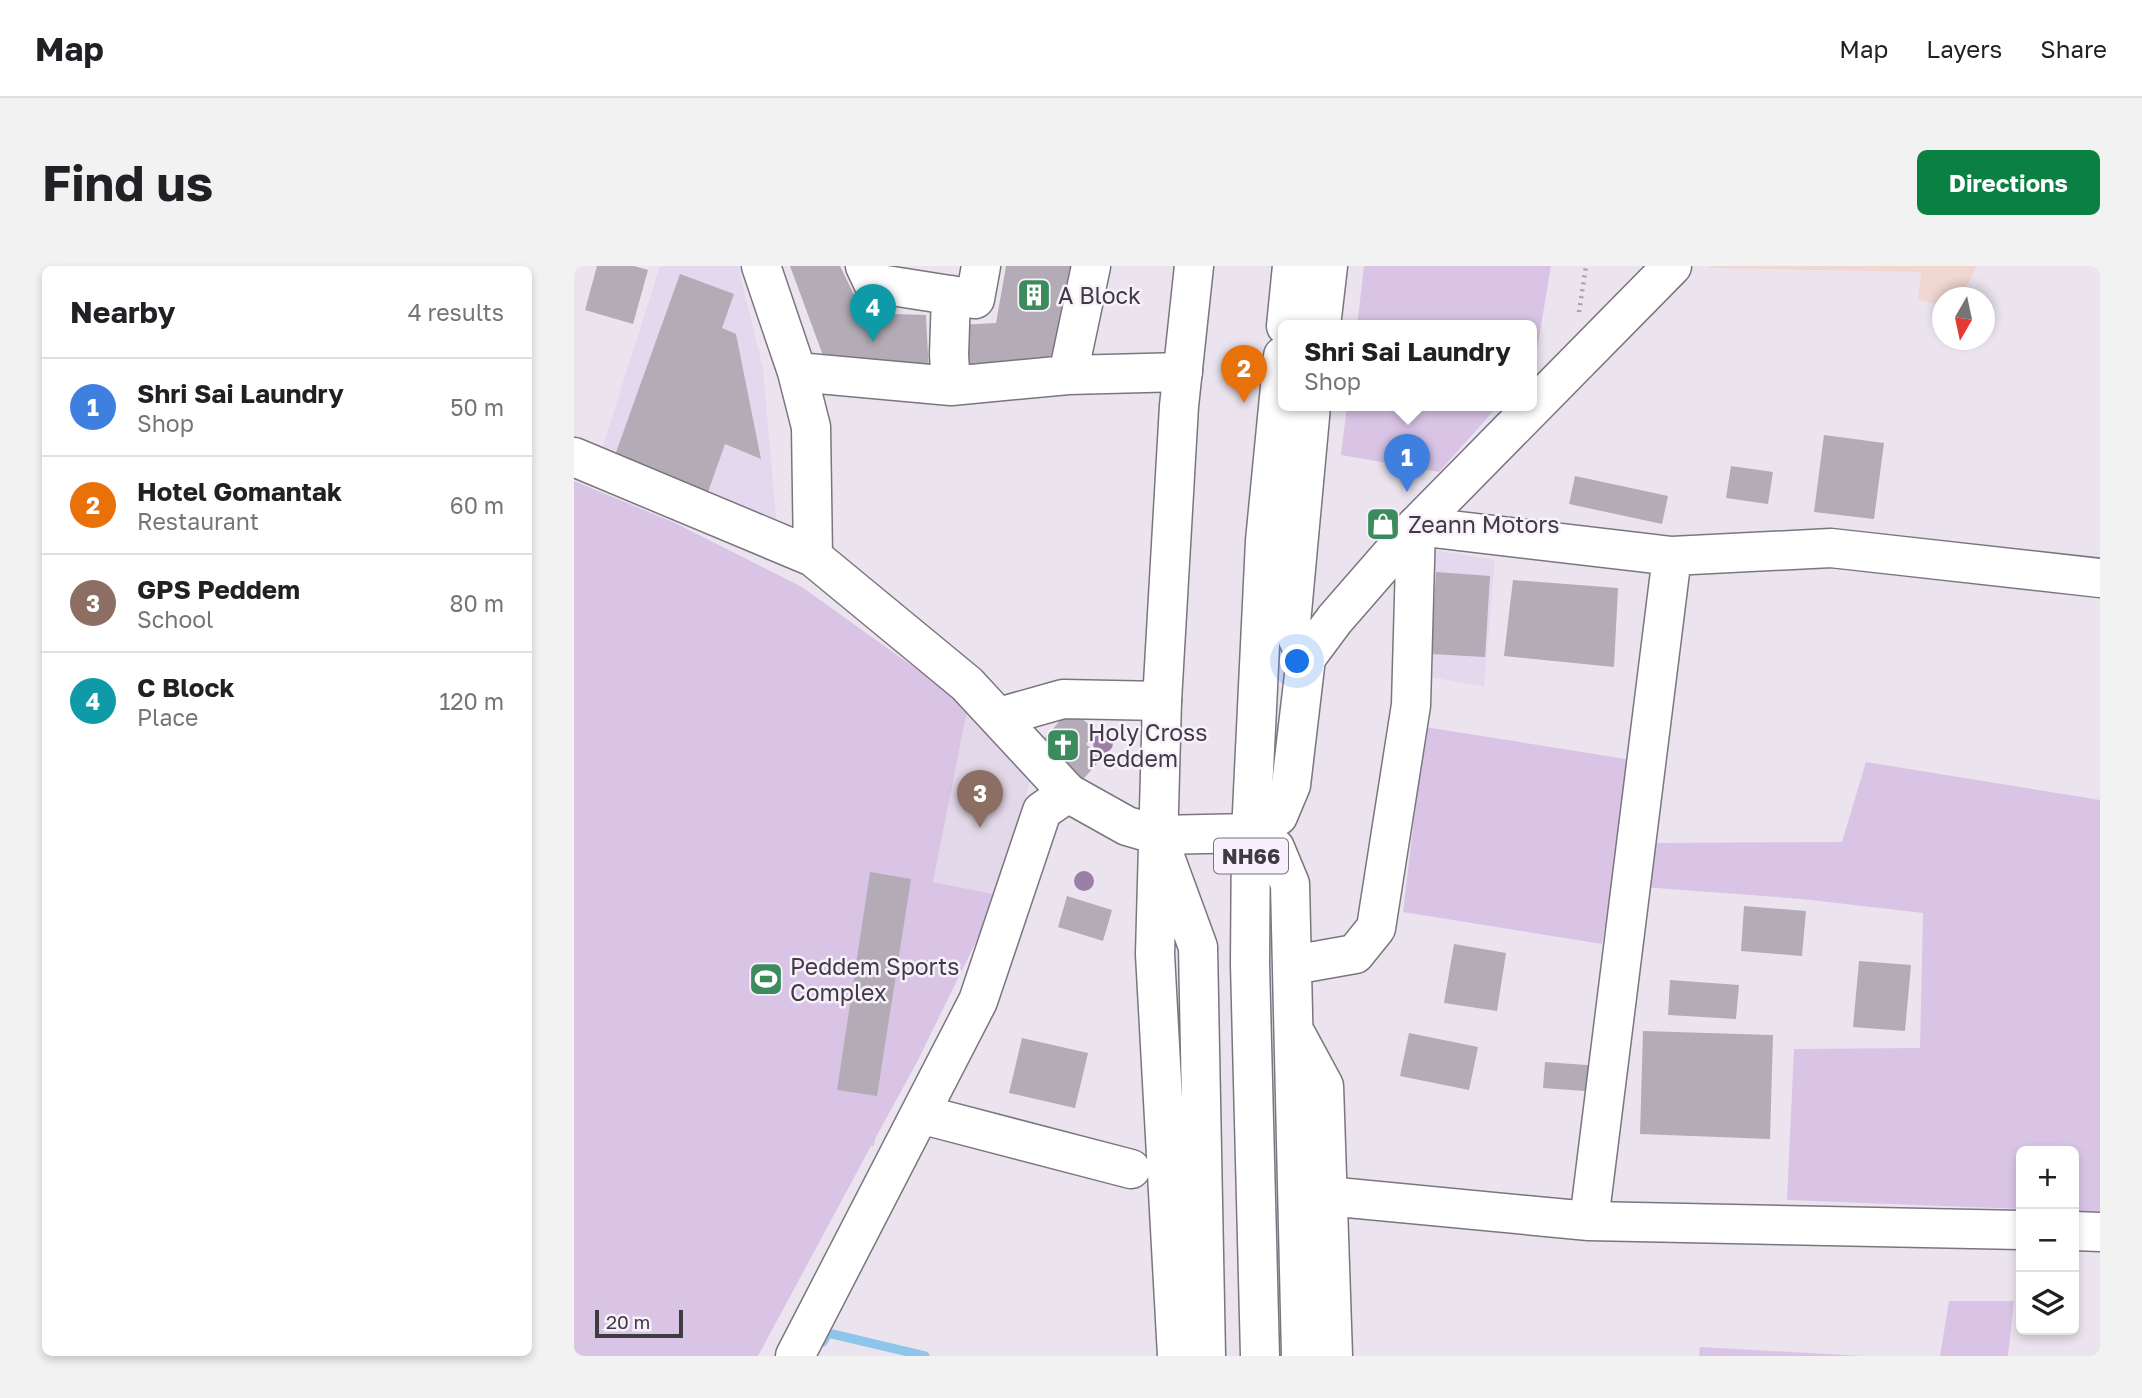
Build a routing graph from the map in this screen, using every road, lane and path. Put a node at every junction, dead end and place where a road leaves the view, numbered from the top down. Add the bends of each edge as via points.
1 (761, 266) edge
2 (864, 266) edge
3 (981, 266) edge
4 (1091, 266) edge
5 (1194, 266) edge
6 (1292, 266) edge
7 (1328, 266) edge
8 (1672, 266) edge
9 (951, 295) junction
10 (1287, 320) edge
11 (1322, 320) edge
12 (797, 372) junction
13 (1182, 372) junction
14 (1068, 375) junction
15 (951, 386) junction
16 (1537, 403) edge
17 (1278, 407) edge
18 (1311, 411) edge
19 (1529, 411) edge
20 (574, 457) edge
21 (1416, 526) junction
22 (1672, 556) junction
23 (813, 557) junction
24 (2100, 578) edge
25 (1306, 658) junction
26 (1162, 701) junction
27 (999, 717) junction
28 (1068, 793) junction
29 (1251, 834) junction
30 (1158, 835) junction
31 (1293, 965) junction
32 (1293, 1030) junction
33 (920, 1114) junction
34 (1131, 1169) dead end
35 (1328, 1196) junction
36 (1589, 1221) junction
37 (2016, 1230) edge
38 (2079, 1231) edge
39 (2100, 1231) edge
40 (804, 1354) edge
41 (1177, 1356) edge
42 (1206, 1356) edge
43 (1260, 1356) edge
44 (1301, 1356) edge
45 (1334, 1356) edge

1 - 12 main road
2 - 9 main road via 873,283
3 - 9 main road via 975,299
4 - 14 main road
5 - 13 main road
6 - 10 main road
7 - 11 main road
8 - 16 main road
9 - 15 main road
12 - 15 main road
12 - 23 main road via 811,427
13 - 14 main road
13 - 26 main road
14 - 15 main road
17 - 29 main road, NH66 via 1265,541
18 - 25 main road via 1291,623
19 - 21 main road
20 - 23 main road
21 - 22 main road
21 - 25 main road
21 - 31 main road via 1411,705 1376,928 1355,954
22 - 24 main road via 1831,548
22 - 36 main road
23 - 27 main road via 967,684
25 - 29 main road via 1291,785 1278,816
26 - 27 main road via 1063,699
26 - 30 main road
27 - 28 main road
28 - 30 main road via 1127,826
28 - 33 main road via 1042,811 978,1000
29 - 30 main road
29 - 31 main road via 1275,848 1290,884
29 - 43 main road, NH66
30 - 41 main road via 1155,954
30 - 42 main road via 1198,947
31 - 32 main road
32 - 35 main road via 1324,1086
32 - 44 main road
33 - 34 main road
33 - 40 main road
35 - 36 main road
35 - 45 main road
36 - 37 main road
38 - 39 main road

